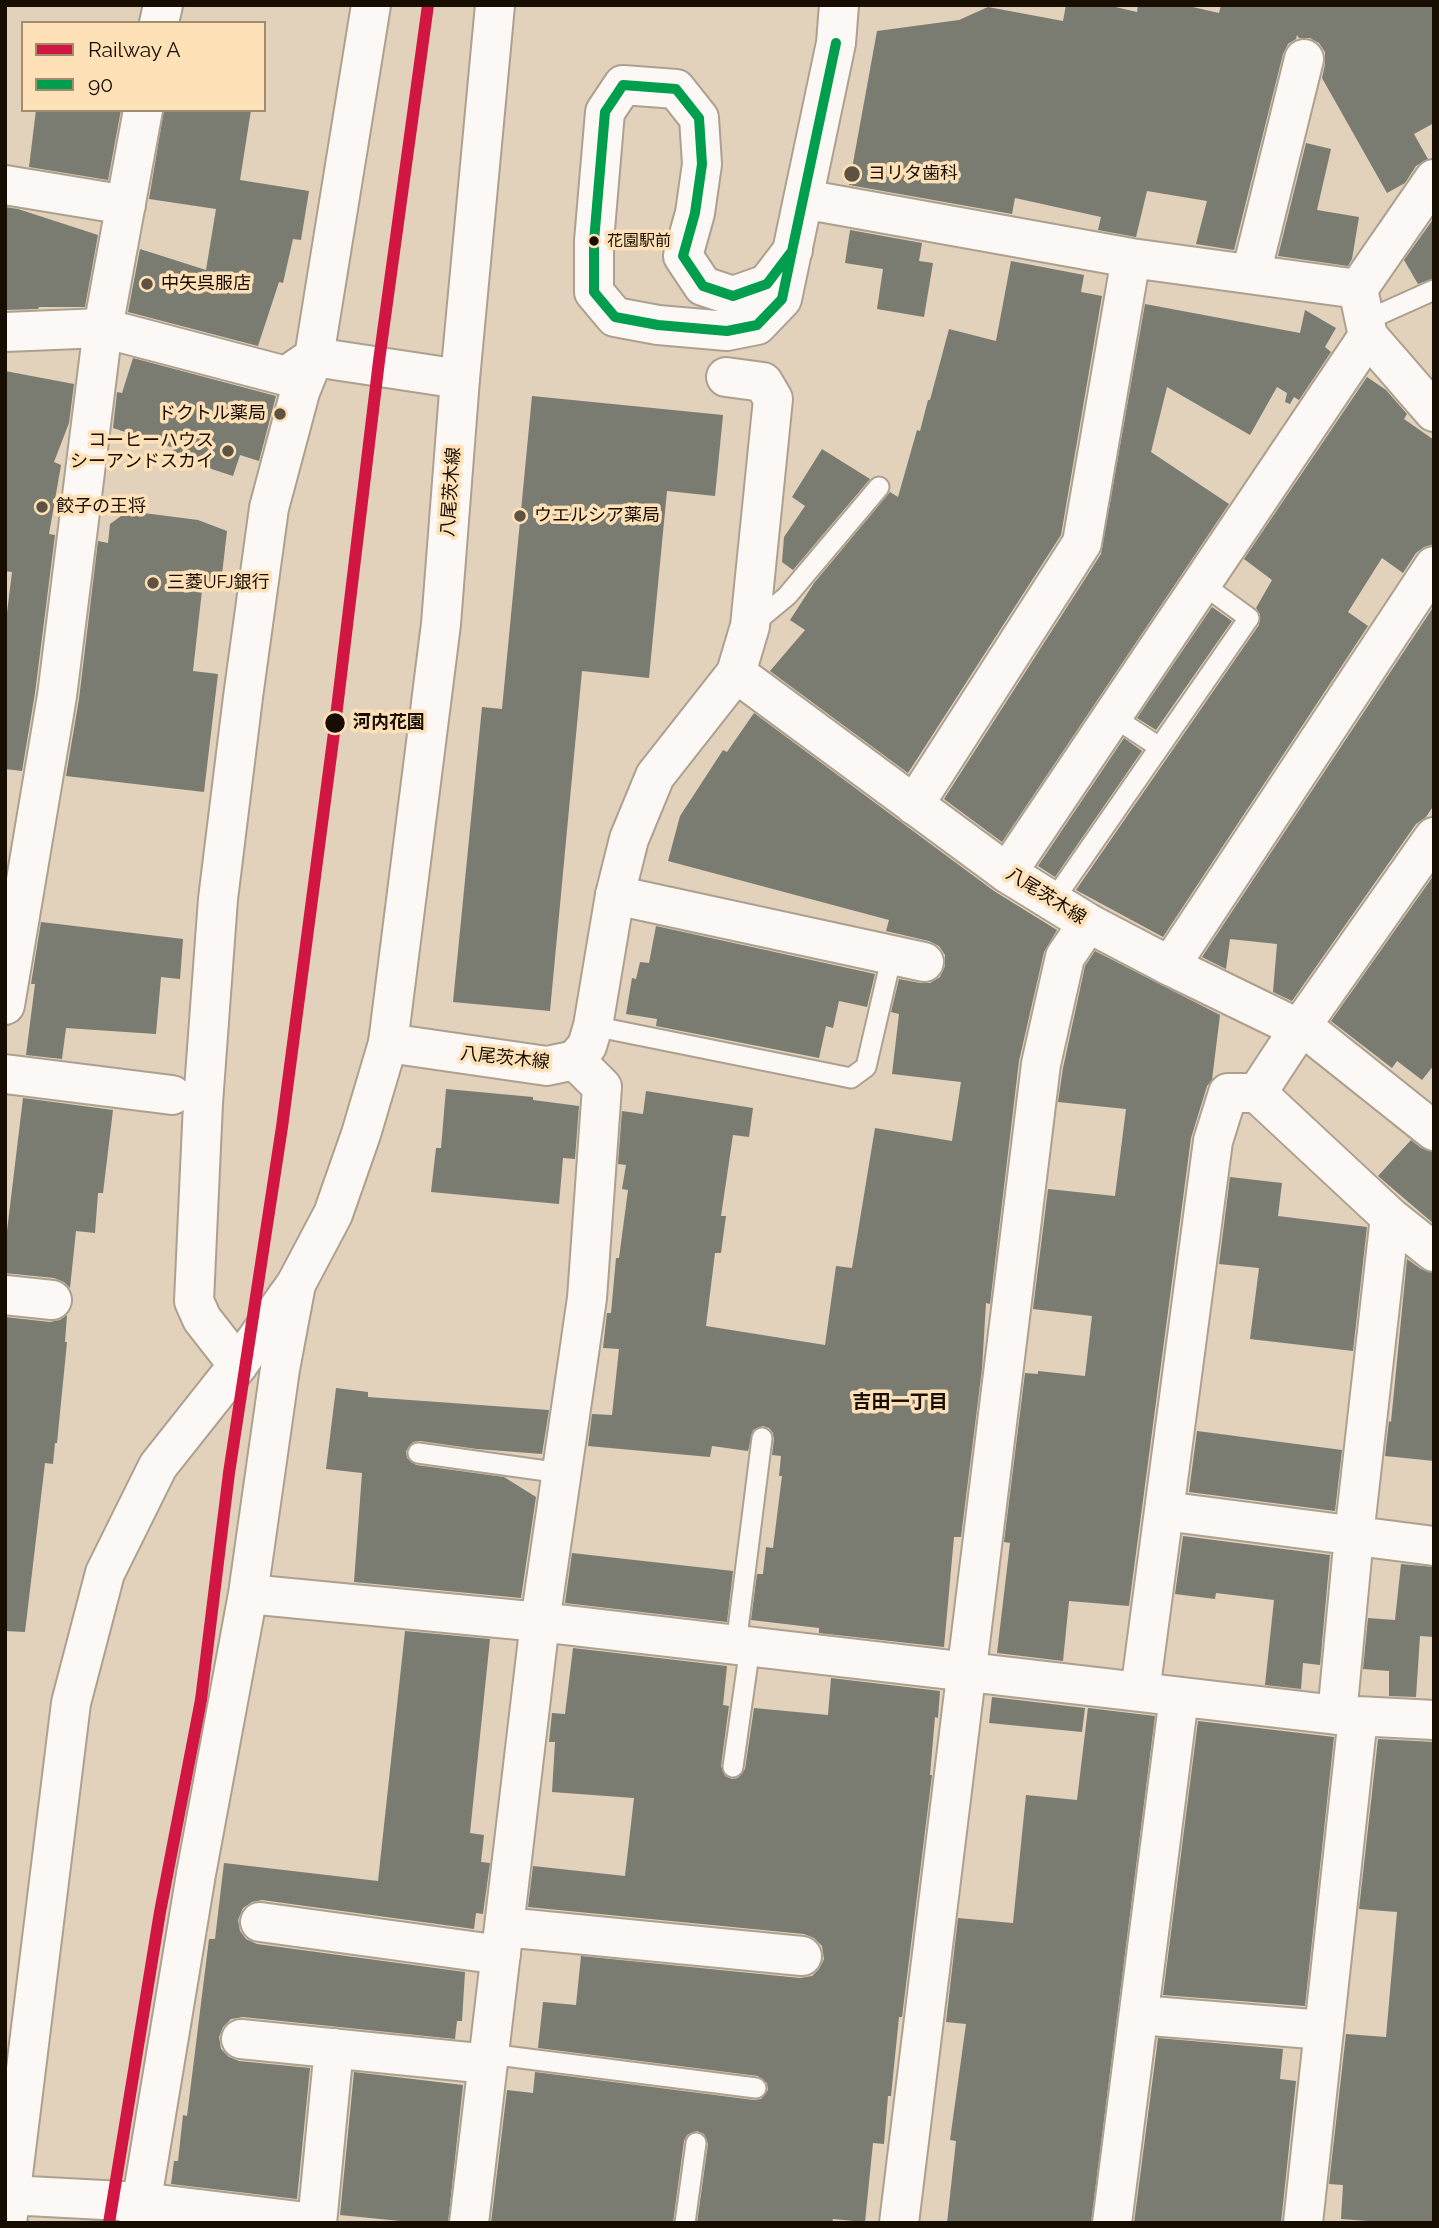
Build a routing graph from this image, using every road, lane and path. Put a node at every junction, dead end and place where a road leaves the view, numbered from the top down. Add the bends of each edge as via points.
1 (371, 5) edge
2 (495, 5) edge
3 (839, 5) edge
4 (1304, 59) dead end
5 (143, 112) edge
6 (1434, 178) edge
7 (5, 185) edge
8 (803, 199) junction
9 (126, 205) junction
10 (793, 250) junction
11 (1131, 258) junction
12 (1251, 274) junction
13 (1434, 290) edge
14 (1364, 315) junction
15 (103, 328) junction
16 (5, 332) edge
17 (314, 357) junction
18 (726, 377) dead end
19 (460, 379) junction
20 (1434, 412) edge
21 (879, 487) dead end
22 (1434, 566) edge
23 (1201, 583) junction
24 (750, 626) junction
25 (736, 673) junction
26 (1112, 716) junction
27 (1159, 747) junction
28 (914, 805) junction
29 (1434, 837) edge
30 (1007, 873) junction
31 (615, 895) junction
32 (1053, 901) junction
33 (1088, 923) junction
34 (908, 959) joint
35 (1170, 966) junction
36 (6, 989) edge
37 (593, 1026) junction
38 (1299, 1029) junction
39 (388, 1043) junction
40 (575, 1060) junction
41 (5, 1074) edge
42 (1257, 1093) junction
43 (172, 1095) dead end
44 (1427, 1117) edge
45 (1390, 1217) junction
46 (1434, 1252) edge
47 (296, 1284) junction
48 (5, 1295) edge
49 (52, 1300) dead end
50 (238, 1365) junction
51 (762, 1438) dead end
52 (418, 1454) dead end
53 (561, 1473) junction
54 (1164, 1511) junction
55 (1354, 1536) junction
56 (1434, 1546) edge
57 (248, 1594) junction
58 (540, 1622) junction
59 (743, 1646) junction
60 (967, 1673) junction
61 (1140, 1692) junction
62 (1179, 1697) junction
63 (1348, 1716) junction
64 (1434, 1720) edge
65 (733, 1767) dead end
66 (260, 1922) dead end
67 (503, 1941) junction
68 (802, 1956) dead end
69 (1139, 2015) junction
70 (1324, 2030) junction
71 (241, 2039) dead end
72 (334, 2048) junction
73 (488, 2059) junction
74 (756, 2088) dead end
75 (696, 2143) dead end
76 (7, 2210) edge
77 (140, 2213) edge
78 (316, 2223) edge
79 (470, 2223) edge
80 (685, 2223) edge
81 (899, 2223) edge
82 (1112, 2223) edge
83 (1303, 2223) edge

1 - 17 street
2 - 19 street, 八尾茨木線
3 - 8 street via 836,43
4 - 12 street
5 - 9 street
6 - 14 street
7 - 9 street
8 - 10 street
8 - 11 street
9 - 15 street
10 - 10 street via 782,299 757,325 727,331 615,317 594,292 594,242 605,112 623,85 676,89 699,118 702,164 684,256 703,286 733,296 767,284
11 - 12 street
11 - 28 street via 1082,543
12 - 14 street
13 - 14 lane
14 - 20 street
14 - 23 street
15 - 16 street
15 - 17 street via 286,376
15 - 36 street via 57,696
17 - 19 street
17 - 50 street via 269,508 217,912 194,1301 202,1320
18 - 24 street via 763,382 773,399
19 - 39 street, 八尾茨木線 via 441,624
21 - 24 lane via 788,596
22 - 35 street
23 - 26 street
23 - 27 lane via 1249,618
24 - 25 street
25 - 28 street, 八尾茨木線
25 - 31 street, 八尾茨木線 via 655,775 629,839
26 - 27 lane
26 - 30 street
27 - 32 lane
28 - 30 street, 八尾茨木線
29 - 38 street
30 - 32 street, 八尾茨木線
31 - 34 street
31 - 37 street, 八尾茨木線
32 - 33 street, 八尾茨木線
33 - 35 street, 八尾茨木線
33 - 60 street via 1065,957 1041,1063
34 - 37 lane via 866,1067 851,1078
35 - 38 street, 八尾茨木線
37 - 40 street, 八尾茨木線 via 587,1046
38 - 42 street
38 - 44 street, 八尾茨木線
39 - 40 street, 八尾茨木線 via 547,1066
39 - 47 street via 334,1214
40 - 53 street via 602,1087 587,1298
41 - 43 street
42 - 45 street
42 - 54 street via 1228,1093 1213,1141
45 - 46 street
45 - 55 street
47 - 50 street
47 - 57 street
48 - 49 street
50 - 76 street via 158,1466 105,1573 71,1703
51 - 59 lane
52 - 53 lane
53 - 58 street
54 - 55 street
54 - 61 street
55 - 56 street
55 - 63 street
57 - 58 street
57 - 77 street via 195,1874
58 - 59 street
58 - 67 street
59 - 60 street
59 - 65 lane
60 - 61 street
60 - 81 street
61 - 62 street
62 - 63 street
62 - 69 street
63 - 64 street
63 - 70 street
66 - 67 street
67 - 68 street
67 - 73 street
69 - 70 street
69 - 82 street
70 - 83 street
71 - 72 street
72 - 73 street
72 - 78 street
73 - 74 lane
73 - 79 street
75 - 80 lane
76 - 77 street
77 - 78 street

